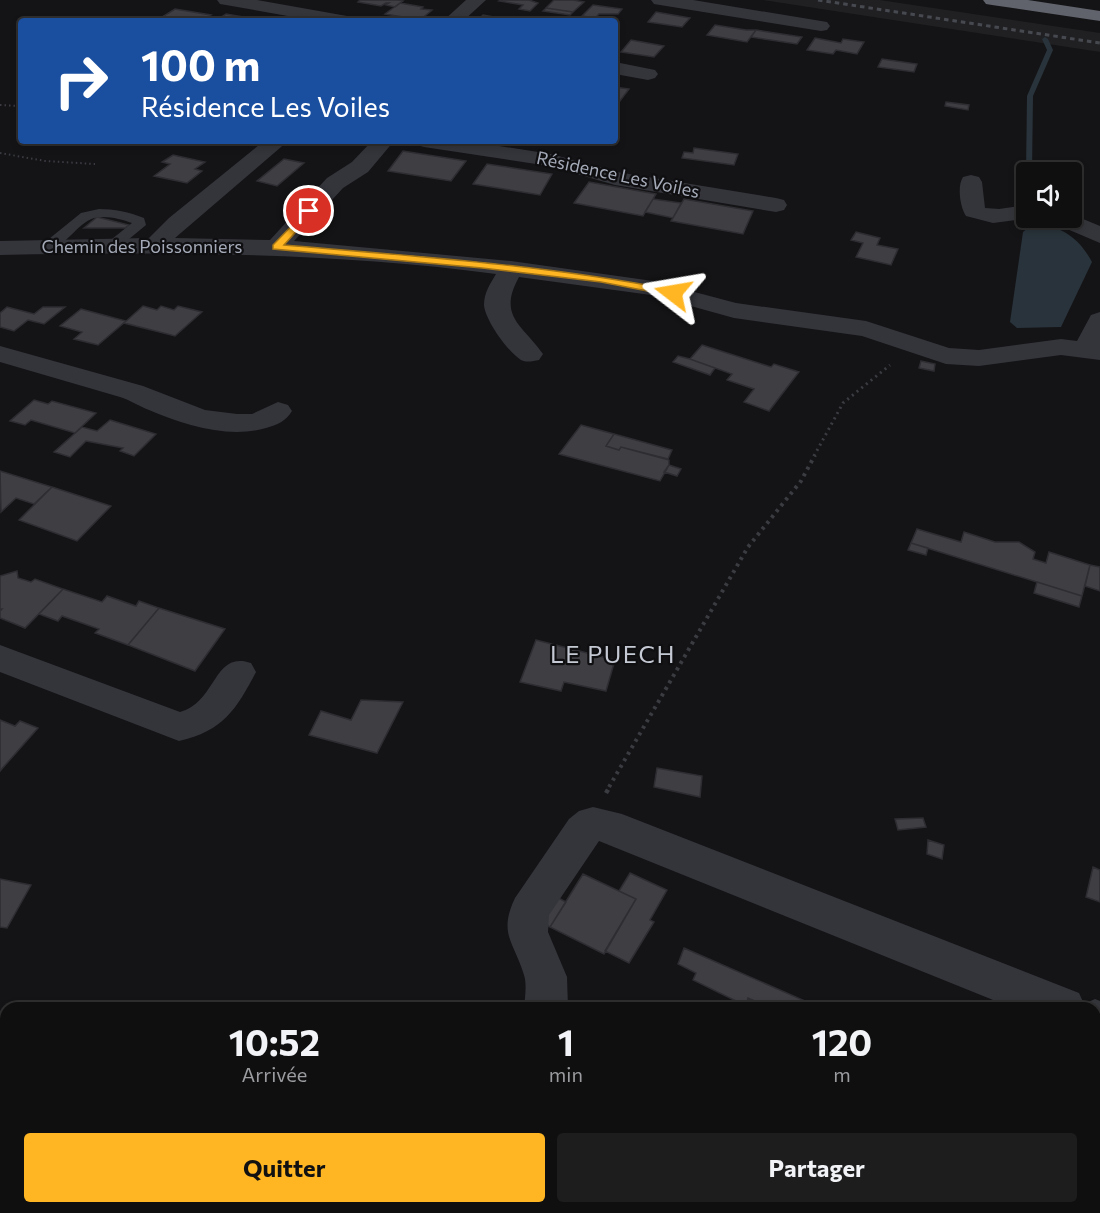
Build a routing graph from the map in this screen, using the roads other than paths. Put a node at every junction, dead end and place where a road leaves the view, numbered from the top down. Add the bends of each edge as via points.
1 (226, 0) edge
2 (477, 0) edge
3 (660, 0) edge
4 (992, 0) edge
5 (1100, 16) edge
6 (330, 18) edge
7 (456, 18) edge
8 (821, 26) dead end
9 (618, 69) edge
10 (648, 74) dead end
11 (273, 144) edge
12 (380, 144) edge
13 (444, 144) edge
14 (971, 182) dead end
15 (776, 205) dead end
16 (1016, 213) edge
17 (1082, 226) edge
18 (1100, 236) edge
19 (155, 245) junction
20 (112, 246) junction
21 (46, 247) junction
22 (276, 247) junction
23 (0, 248) edge
24 (511, 268) junction
25 (1100, 320) edge
26 (1093, 350) edge
27 (0, 354) edge
28 (530, 354) dead end
29 (278, 411) dead end
30 (0, 658) edge
31 (239, 672) dead end
32 (546, 1002) edge
33 (1049, 1002) edge

1 - 6 street
2 - 7 street
3 - 8 street
4 - 5 highway
9 - 10 street
11 - 19 street
12 - 22 street via 360,167 335,183
13 - 15 street, Résidence Les Voiles via 551,160 615,178
14 - 16 street via 974,210 981,215
17 - 18 street
19 - 20 street, Chemin des Poissonniers
19 - 22 street, Chemin des Poissonniers
20 - 21 street, Chemin des Poissonniers
20 - 21 lane via 139,221 93,213
21 - 23 street, Chemin des Poissonniers
22 - 24 street, Chemin des Poissonniers
24 - 26 street, Chemin des Poissonniers via 653,288 734,310 852,325 946,356 979,358 1061,347
24 - 28 street via 497,296 498,309 510,335
25 - 26 street
27 - 29 street via 133,392 194,416 258,423
30 - 31 street via 179,727 194,724 213,711
32 - 33 street via 546,977 527,932 529,911 583,831 593,823

